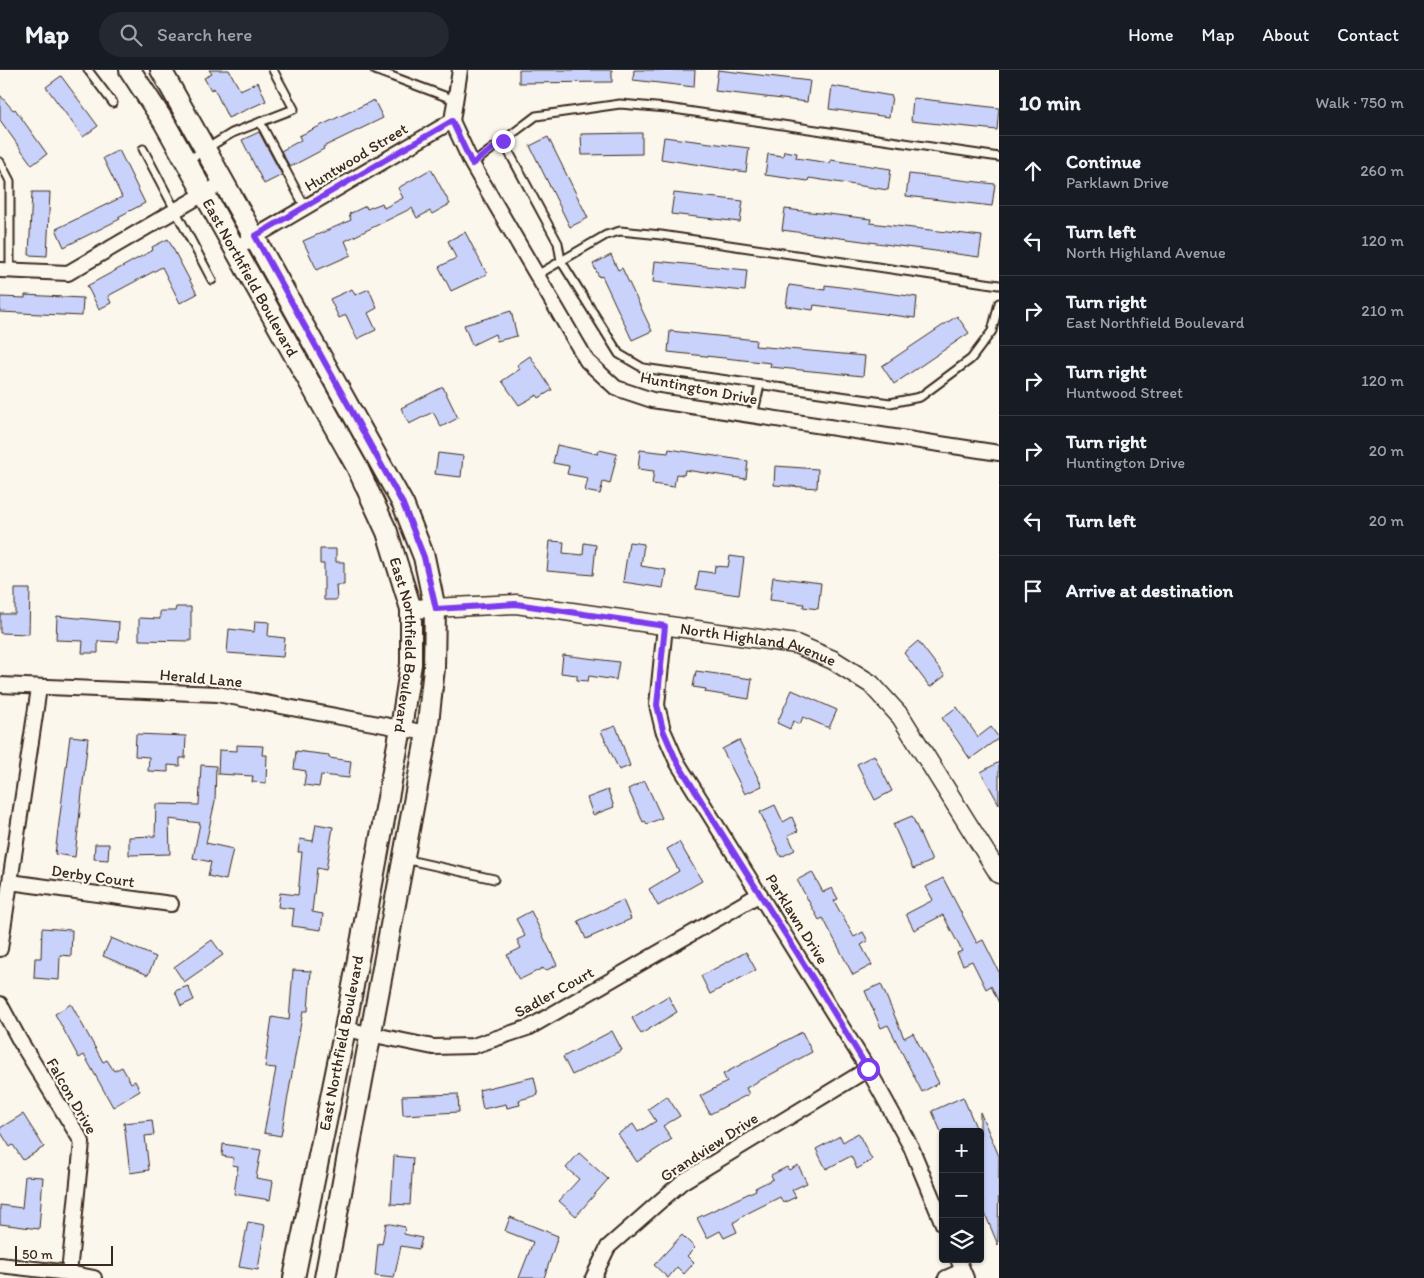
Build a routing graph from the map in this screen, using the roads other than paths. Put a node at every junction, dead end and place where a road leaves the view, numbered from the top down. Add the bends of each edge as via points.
1 (88, 70) edge
2 (130, 70) edge
3 (161, 70) edge
4 (273, 70) edge
5 (375, 70) edge
6 (460, 70) edge
7 (455, 100) junction
8 (113, 103) dead end
9 (452, 121) junction
10 (260, 122) junction
11 (503, 141) junction
12 (205, 148) junction
13 (143, 149) dead end
14 (999, 157) edge
15 (0, 162) edge
16 (185, 162) junction
17 (472, 164) junction
18 (224, 182) junction
19 (203, 195) junction
20 (305, 207) junction
21 (176, 211) junction
22 (255, 236) junction
23 (234, 248) junction
24 (562, 261) junction
25 (5, 270) edge
26 (537, 275) junction
27 (212, 280) dead end
28 (999, 285) edge
29 (999, 303) edge
30 (760, 385) junction
31 (753, 417) junction
32 (999, 453) edge
33 (436, 609) junction
34 (411, 610) junction
35 (665, 626) junction
36 (0, 685) edge
37 (39, 688) junction
38 (401, 728) junction
39 (427, 733) junction
40 (403, 859) junction
41 (999, 874) edge
42 (494, 879) dead end
43 (10, 882) junction
44 (760, 894) junction
45 (171, 904) dead end
46 (0, 948) edge
47 (0, 1004) edge
48 (344, 1029) junction
49 (370, 1034) junction
50 (868, 1069) junction
51 (941, 1218) edge
52 (0, 1265) edge
53 (962, 1269) edge
54 (69, 1273) junction
55 (94, 1278) edge
56 (294, 1278) edge
57 (325, 1278) edge
58 (593, 1278) edge
59 (946, 1278) edge

1 - 8 lane
2 - 16 main road, East Northfield Boulevard via 164,122
3 - 12 main road, East Northfield Boulevard
4 - 10 lane via 294,109
5 - 7 lane
6 - 7 street
7 - 9 street
9 - 17 street, Huntington Drive
9 - 20 street, Huntwood Street
10 - 12 lane
10 - 20 lane
11 - 14 lane via 536,116 620,104 667,108
11 - 17 lane
11 - 24 lane via 558,243
12 - 16 lane
12 - 18 main road, East Northfield Boulevard
13 - 21 lane
15 - 25 lane via 10,181
16 - 19 main road, East Northfield Boulevard
17 - 26 street, Huntington Drive
18 - 19 street
18 - 22 main road, East Northfield Boulevard
19 - 21 street
19 - 23 main road, East Northfield Boulevard
20 - 22 street, Huntwood Street
21 - 25 street via 68,273
21 - 27 lane
22 - 23 street, Huntwood Street
22 - 33 main road, East Northfield Boulevard via 403,504 424,557
23 - 34 main road, East Northfield Boulevard via 356,467 387,532
24 - 26 lane
24 - 28 lane via 606,235 620,231
24 - 30 lane via 619,354 631,362 643,368
26 - 31 street, Huntington Drive via 587,361 616,388 652,400
29 - 30 lane via 992,331 971,359 920,397 890,403
30 - 31 lane
31 - 32 street, Huntington Drive
33 - 34 street, North Highland Avenue
33 - 35 street, North Highland Avenue via 516,604
33 - 39 main road, East Northfield Boulevard
34 - 38 main road, East Northfield Boulevard via 411,664
35 - 41 street, North Highland Avenue via 796,644 833,660 871,684 901,717
35 - 44 street, Parklawn Drive via 657,705 663,730 677,762
36 - 37 street, Herald Lane
37 - 38 street, Herald Lane via 217,694
37 - 43 street
38 - 39 street, Herald Lane
38 - 48 main road, East Northfield Boulevard
39 - 40 main road, East Northfield Boulevard
40 - 42 lane
40 - 49 main road, East Northfield Boulevard
43 - 45 street, Derby Court
43 - 46 street
44 - 49 street, Sadler Court via 530,1027 474,1046 433,1048
44 - 50 street, Parklawn Drive
47 - 54 street, Falcon Drive via 82,1142
48 - 49 street, Sadler Court
48 - 56 main road, East Northfield Boulevard
49 - 57 main road, East Northfield Boulevard
50 - 51 street, Parklawn Drive via 911,1147
50 - 58 street, Grandview Drive via 682,1182 608,1247
52 - 54 street
53 - 59 street
54 - 55 street

